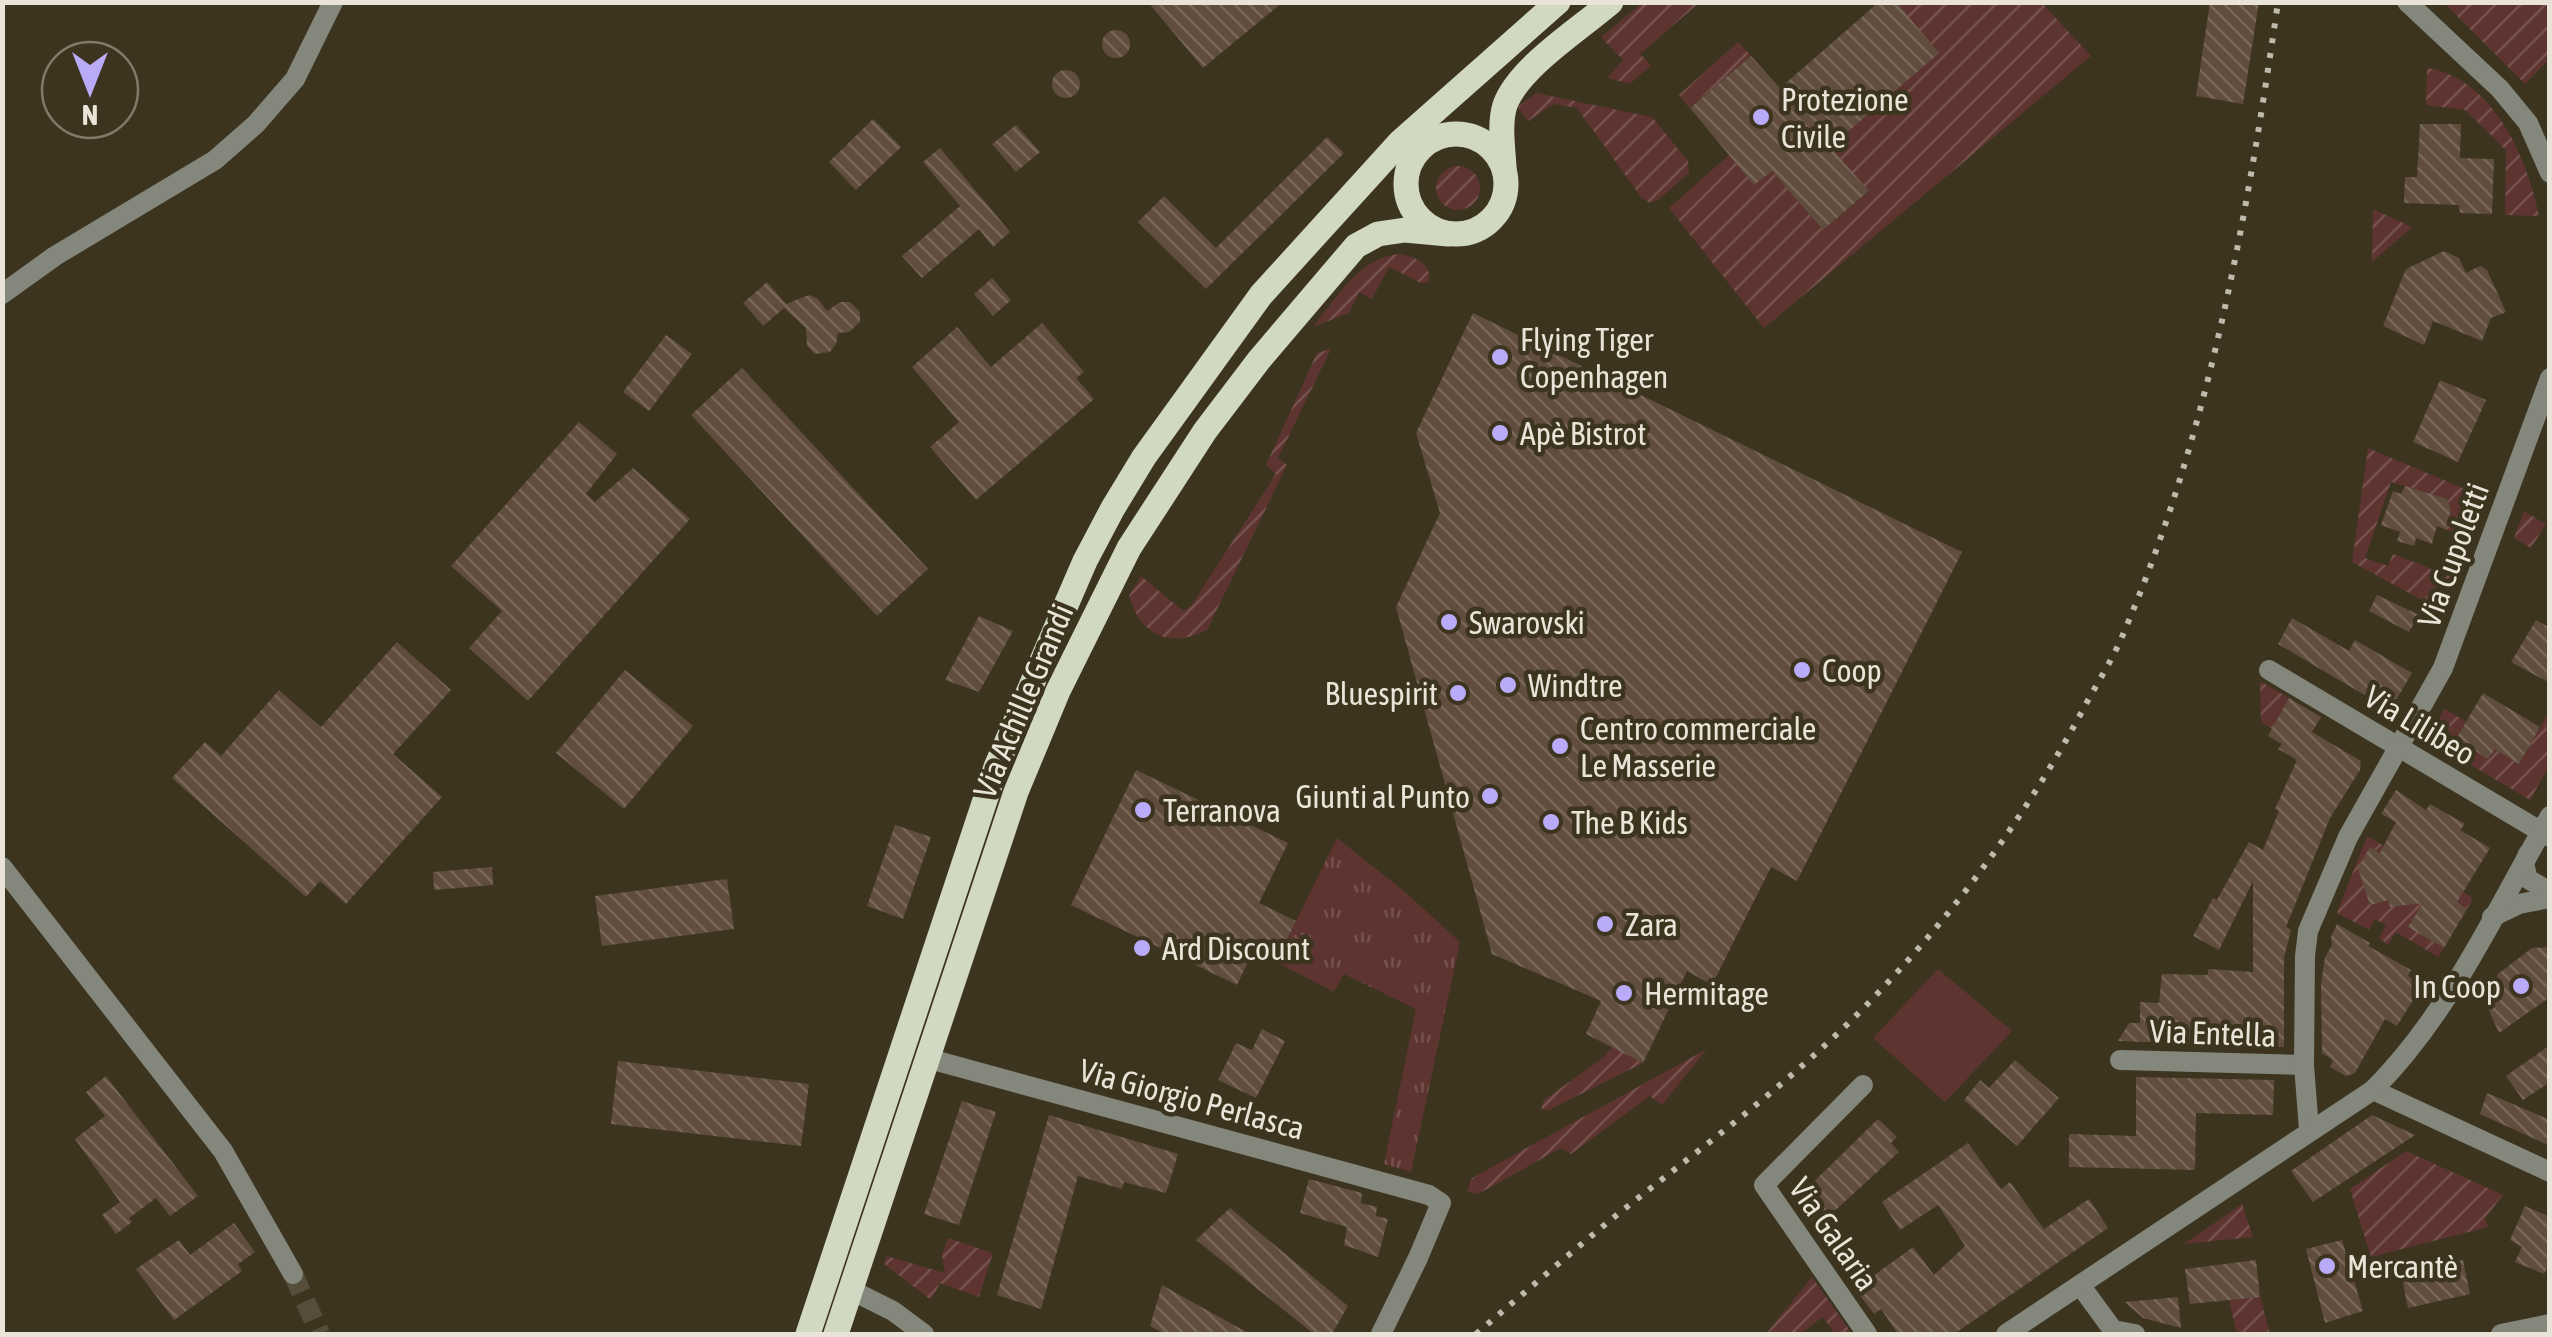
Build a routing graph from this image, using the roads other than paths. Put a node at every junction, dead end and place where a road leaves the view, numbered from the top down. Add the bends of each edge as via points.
1 (333, 2) edge
2 (1558, 2) edge
3 (1577, 2) edge
4 (1611, 2) edge
5 (2407, 2) edge
6 (1429, 141) junction
7 (1504, 167) junction
8 (2550, 173) edge
9 (1448, 234) junction
10 (2, 294) edge
11 (2550, 378) edge
12 (1067, 605) junction
13 (2269, 670) dead end
14 (2397, 746) junction
15 (2546, 828) edge
16 (2528, 854) junction
17 (2, 867) edge
18 (2550, 895) edge
19 (2492, 917) junction
20 (926, 1058) junction
21 (2120, 1060) dead end
22 (2304, 1066) junction
23 (1862, 1085) dead end
24 (2373, 1090) junction
25 (2309, 1130) junction
26 (2550, 1172) edge
27 (293, 1274) tunnel mouth
28 (2080, 1285) junction
29 (851, 1290) junction
30 (2550, 1324) edge
31 (808, 1334) edge
32 (836, 1334) edge
33 (924, 1334) edge
34 (1381, 1334) edge
35 (1868, 1334) edge
36 (2006, 1334) edge
37 (2135, 1334) edge
38 (2502, 1334) edge

1 - 10 street via 294,80 256,124 214,160
2 - 12 main road, Via Achille Grandi via 1401,141 1261,295 1144,457
3 - 6 main road, Via Achille Grandi via 1448,116
4 - 7 main road via 1524,76 1505,106
5 - 8 street via 2500,89 2528,123
6 - 7 main road via 1446,134 1475,137
6 - 9 main road via 1414,156 1406,188 1419,218
6 - 12 main road, Via Achille Grandi via 1398,162 1263,316 1173,439
7 - 9 main road via 1507,192 1498,214 1479,230
9 - 20 main road, Via Achille Grandi via 1406,230 1356,246 1180,466 1129,548 1058,690 1016,792
11 - 14 street, Via Cupoletti via 2443,668
12 - 31 main road, Via Achille Grandi via 996,767
13 - 14 street, Via Lilibeo
14 - 15 street, Via Lilibeo
14 - 22 street, Via Cupoletti via 2308,931
15 - 16 street
16 - 18 street via 2525,874
16 - 19 street
17 - 27 street via 223,1151
18 - 19 street
19 - 24 street via 2440,1008
20 - 29 main road, Via Achille Grandi
20 - 34 street, Via Giorgio Perlasca via 1409,1188 1440,1203
21 - 22 street, Via Entella
22 - 25 street, Via Cupoletti
23 - 35 street, Via Galaria via 1764,1185
24 - 25 street
24 - 26 street
25 - 28 street
28 - 36 street
28 - 37 street via 2113,1330
29 - 32 main road, Via Achille Grandi
29 - 33 street
30 - 38 street

